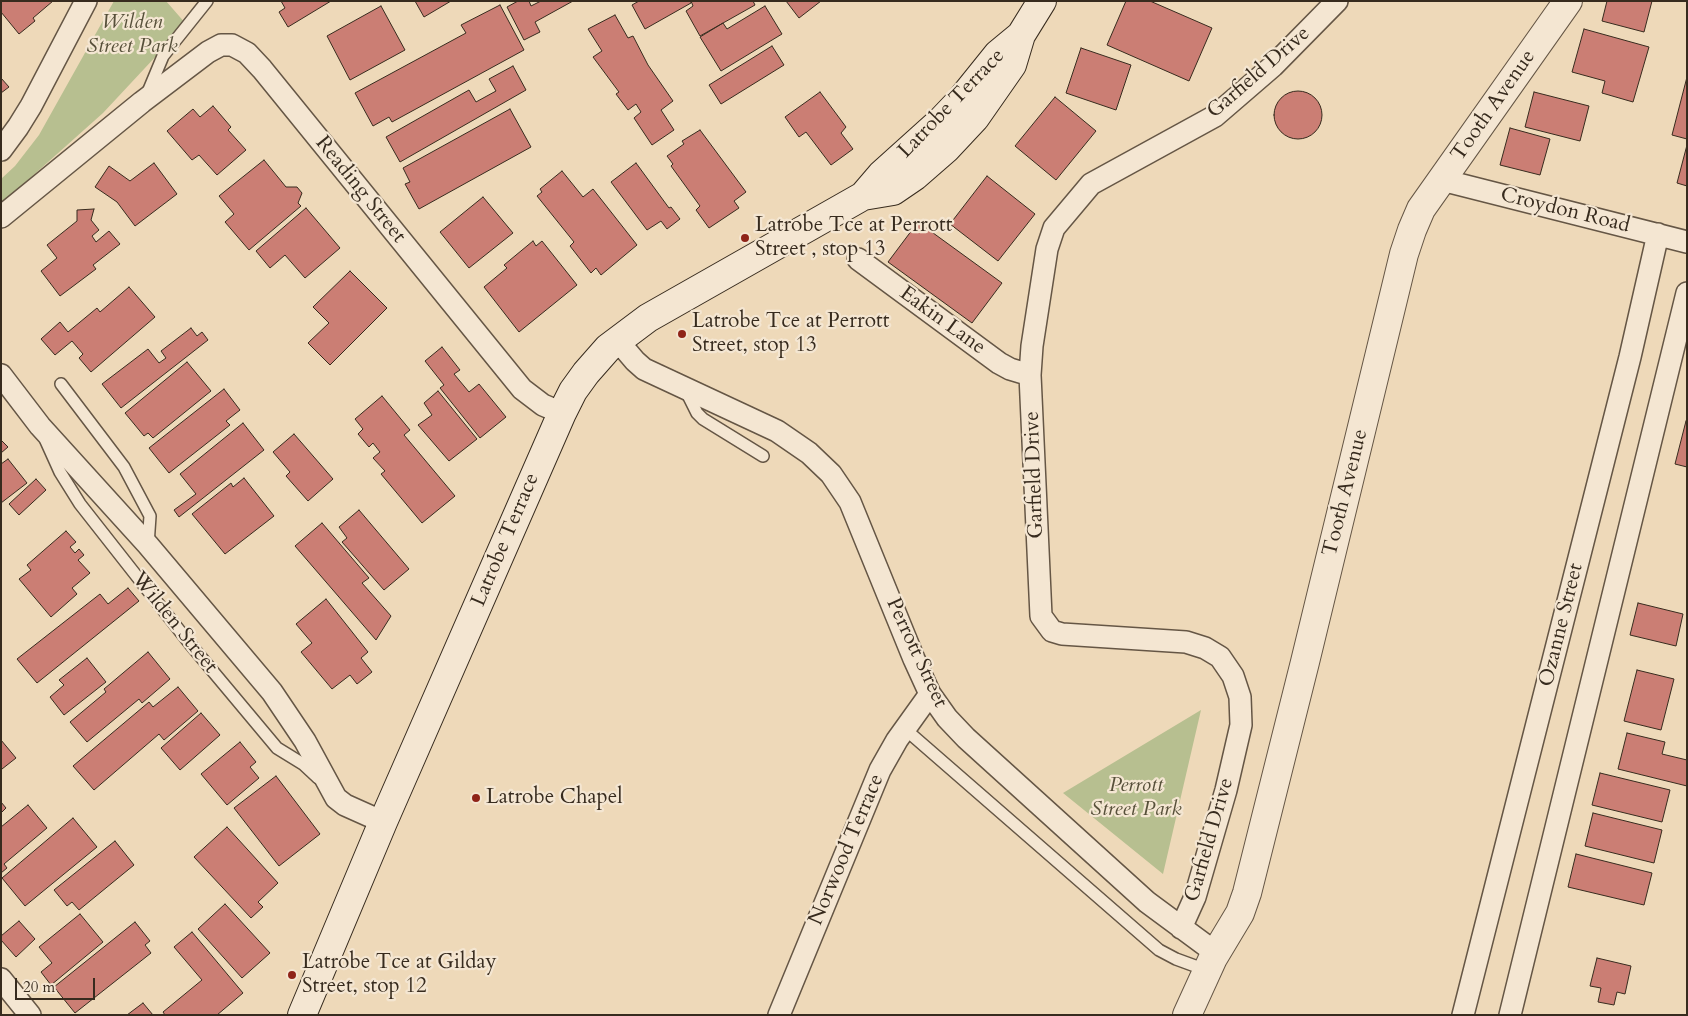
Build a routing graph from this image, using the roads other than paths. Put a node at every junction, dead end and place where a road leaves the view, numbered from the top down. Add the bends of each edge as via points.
1 (86, 1) edge
2 (207, 1) edge
3 (1042, 1) edge
4 (1338, 1) edge
5 (1568, 1) edge
6 (142, 102) junction
7 (1, 150) edge
8 (1442, 180) junction
9 (1, 217) edge
10 (1658, 234) junction
11 (1687, 242) edge
12 (858, 259) dead end
13 (1687, 293) edge
14 (618, 341) junction
15 (1, 375) edge
16 (1030, 375) junction
17 (61, 384) dead end
18 (684, 388) junction
19 (562, 413) junction
20 (40, 426) junction
21 (763, 456) dead end
22 (148, 545) junction
23 (930, 694) junction
24 (905, 729) junction
25 (336, 798) junction
26 (383, 822) junction
27 (1181, 928) junction
28 (1211, 962) junction
29 (1, 979) edge
30 (30, 1015) edge
31 (302, 1015) edge
32 (779, 1015) edge
33 (1187, 1015) edge
34 (1463, 1015) edge
35 (1510, 1015) edge

1 - 7 street via 31,106
2 - 6 lane, Reading Street via 163,56
3 - 14 main road, Latrobe Terrace via 1021,35 998,54 941,122 863,196 648,318
4 - 16 street, Garfield Drive via 1273,66 1215,116 1090,184 1077,199 1054,228 1047,249
5 - 8 main road, Tooth Avenue
6 - 9 street, Reading Street
6 - 19 street, Reading Street via 219,46 229,45 243,51 262,69 522,389 543,405
8 - 10 street, Croydon Road
8 - 28 main road, Tooth Avenue via 1422,209 1404,254 1247,894 1240,913
10 - 11 street, Croydon Road
10 - 34 street, Ozanne Street via 1630,357
12 - 16 street, Eakin Lane via 1000,363
13 - 35 street, Ozanne Street
14 - 18 street, Perrott Street via 644,369
14 - 19 main road, Latrobe Terrace via 592,364
15 - 20 street, Wilden Street
16 - 27 street, Garfield Drive via 1041,616 1045,624 1062,634 1186,642 1205,648 1220,657 1233,676 1240,697 1241,725 1226,790 1195,897
17 - 22 lane, Wilden Street via 122,464 150,516
18 - 21 lane via 703,419
18 - 23 street, Perrott Street via 777,431 809,453 830,474 850,502
19 - 26 main road, Latrobe Terrace
20 - 22 street, Wilden Street
20 - 25 lane, Wilden Street via 53,459 76,499 190,644 277,748 307,767
22 - 25 street, Wilden Street via 280,703 309,747
23 - 24 street, Norwood Terrace
23 - 27 street, Perrott Street via 966,738 1147,902
24 - 28 lane, Perrott Street via 1159,950 1176,959
24 - 32 street, Norwood Terrace via 880,770
25 - 26 street, Wilden Street
26 - 31 main road, Latrobe Terrace
27 - 28 street, Perrott Street
28 - 33 main road, Tooth Avenue
29 - 30 street

